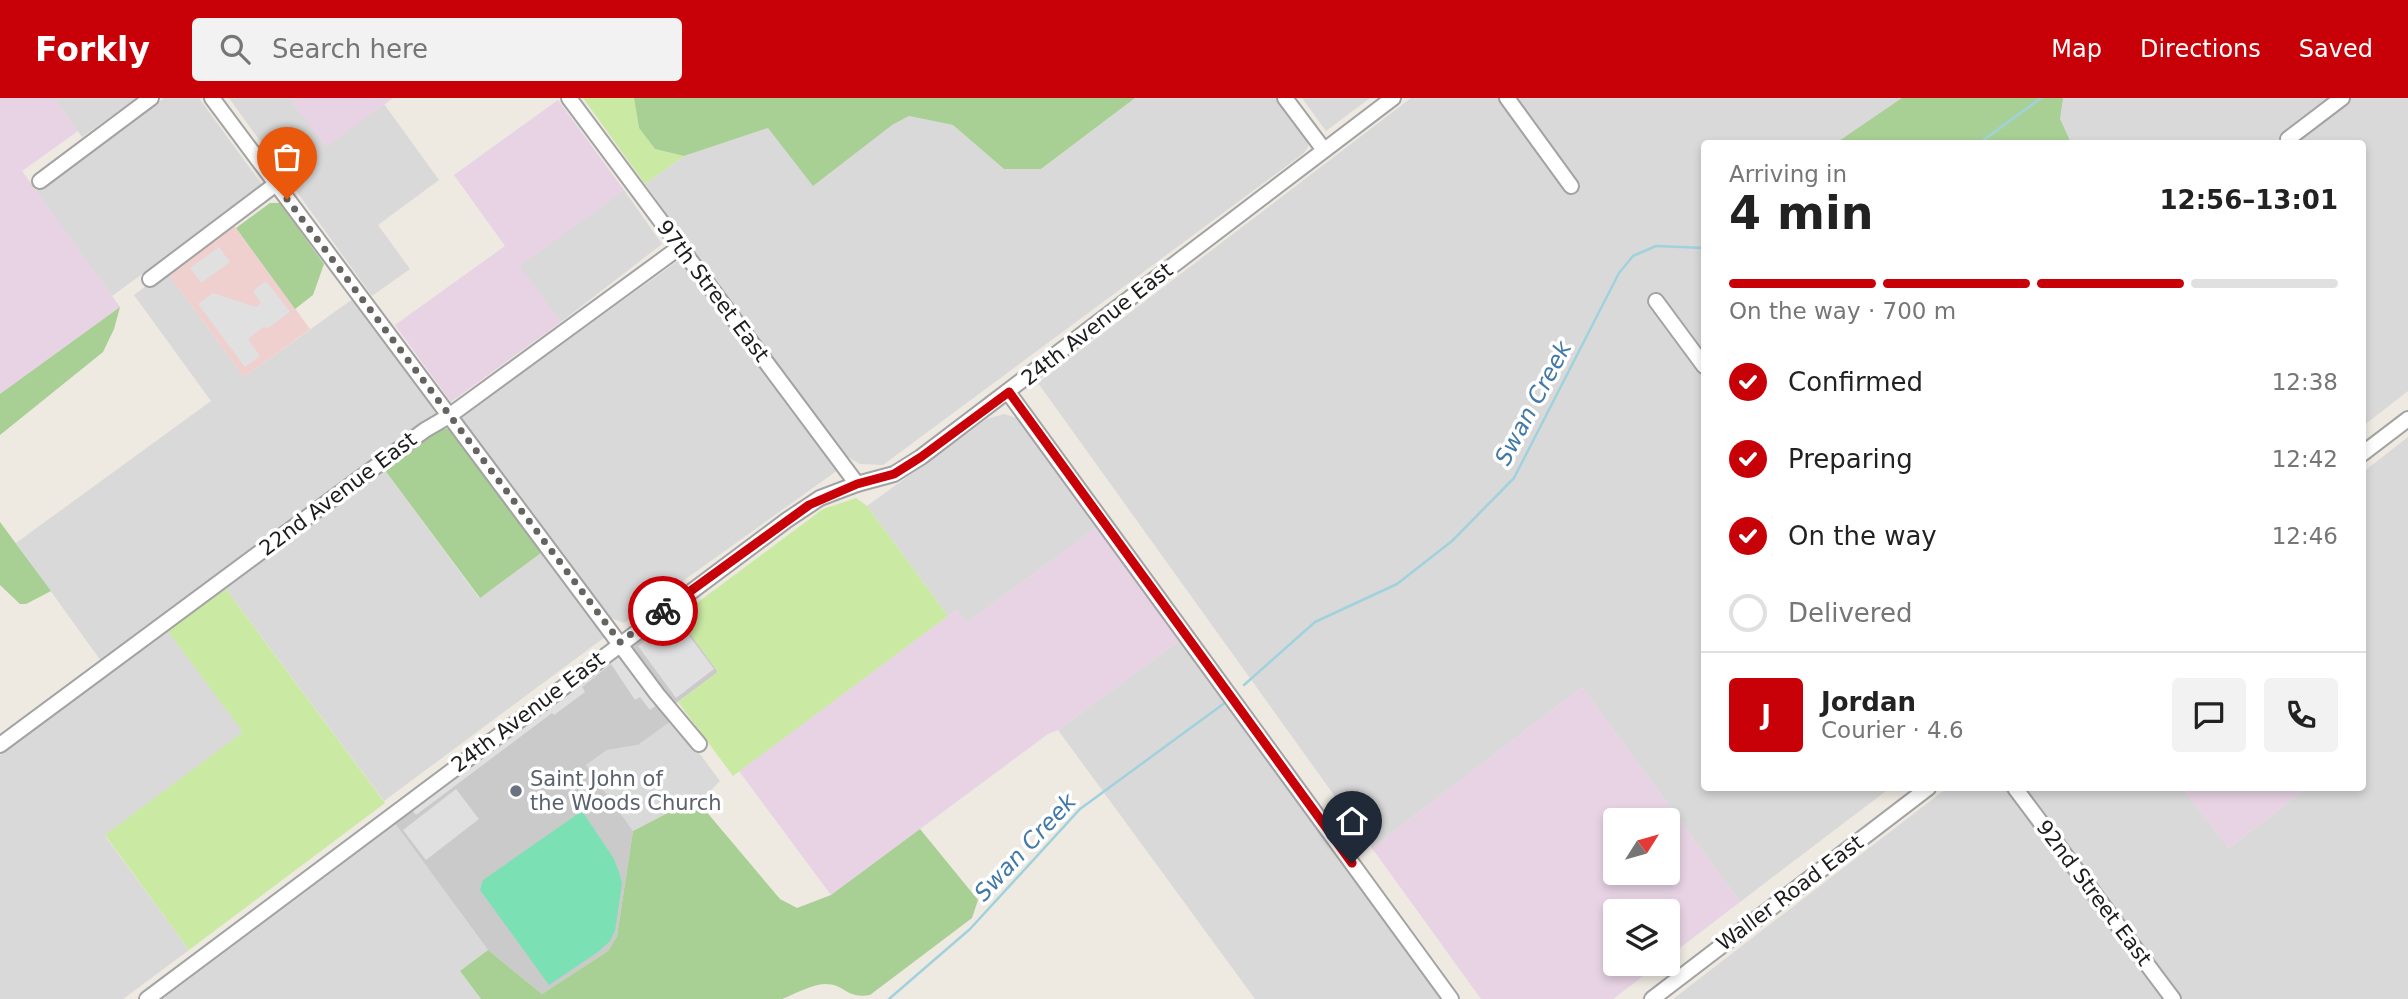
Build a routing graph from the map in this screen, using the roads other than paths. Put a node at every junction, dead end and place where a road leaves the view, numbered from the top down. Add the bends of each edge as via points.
1 (151, 98) edge
2 (212, 98) edge
3 (569, 98) edge
4 (1285, 98) edge
5 (1393, 98) edge
6 (1507, 98) edge
7 (2342, 98) edge
8 (2288, 139) dead end
9 (1324, 150) junction
10 (40, 181) dead end
11 (276, 184) junction
12 (1571, 186) dead end
13 (680, 247) junction
14 (150, 279) dead end
15 (1656, 300) dead end
16 (1701, 362) edge
17 (1009, 392) junction
18 (449, 416) junction
19 (2408, 419) edge
20 (2366, 451) edge
21 (857, 484) junction
22 (620, 642) junction
23 (699, 744) dead end
24 (0, 746) edge
25 (1924, 791) edge
26 (2017, 791) edge
27 (147, 999) edge
28 (1451, 999) edge
29 (1652, 999) edge
30 (2173, 999) edge

1 - 10 street
2 - 11 street
3 - 13 street, 97th Street East
4 - 9 street
5 - 9 street, 24th Avenue East
6 - 12 street
7 - 8 street
9 - 17 street, 24th Avenue East
11 - 14 street
11 - 18 street
13 - 18 street, 22nd Avenue East
13 - 21 street, 97th Street East
15 - 16 street
17 - 21 street, 24th Avenue East via 894,474
17 - 28 street
18 - 22 street
18 - 24 street, 22nd Avenue East
19 - 20 street
21 - 22 street, 24th Avenue East via 809,505
22 - 23 street
22 - 27 street, 24th Avenue East
25 - 29 street, Waller Road East
26 - 30 street, 92nd Street East

